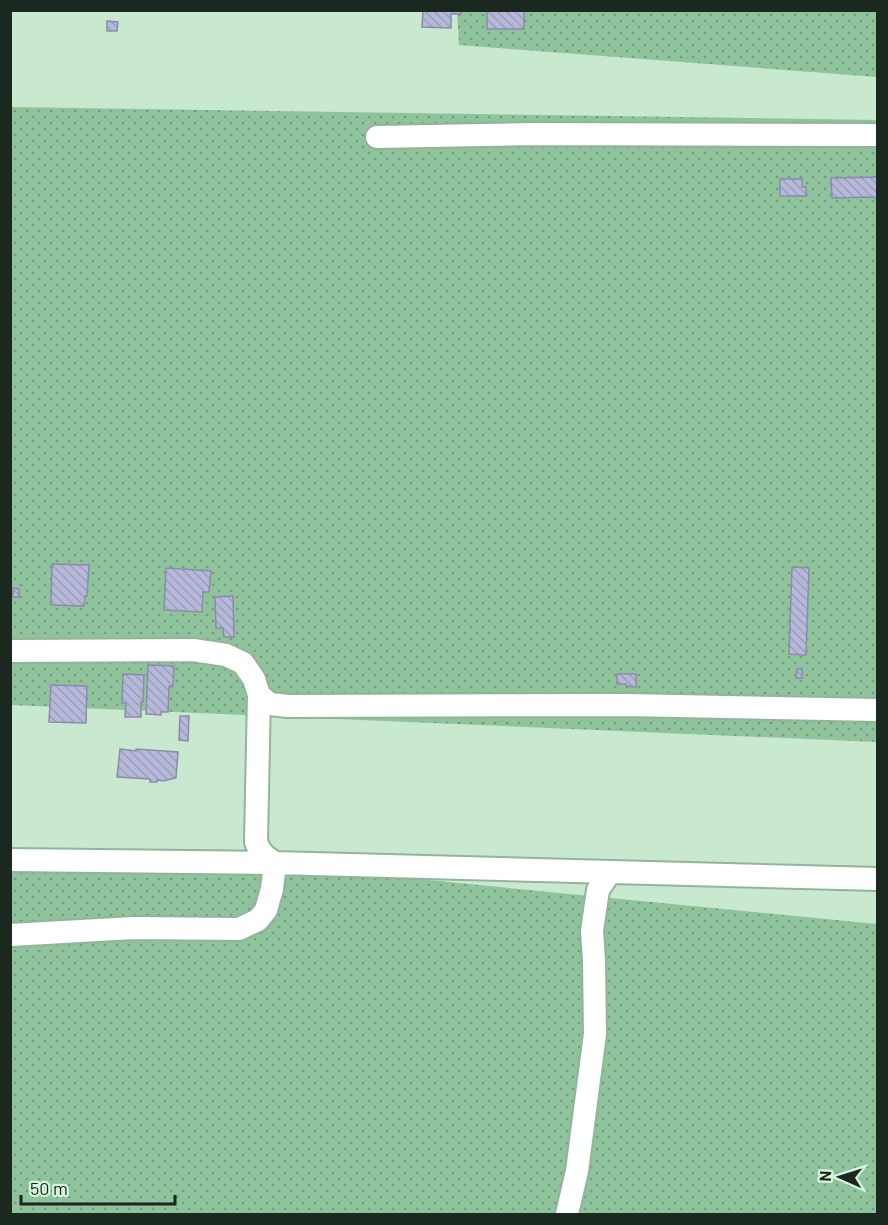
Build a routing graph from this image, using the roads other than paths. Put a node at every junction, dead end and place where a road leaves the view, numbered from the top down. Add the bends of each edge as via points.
1 (878, 135) edge
2 (377, 137) dead end
3 (10, 651) edge
4 (259, 695) junction
5 (878, 710) edge
6 (10, 860) edge
7 (275, 863) junction
8 (610, 872) junction
9 (878, 879) edge
10 (10, 935) edge
11 (567, 1215) edge

1 - 2 street
3 - 4 street via 193,650 226,655 243,663
4 - 5 street via 270,704 288,706 626,705
4 - 7 street via 256,842 260,851
6 - 7 street
7 - 8 street
7 - 10 street via 266,910 258,920 239,928 134,928
8 - 9 street
8 - 11 street via 598,890 591,931 595,1034

